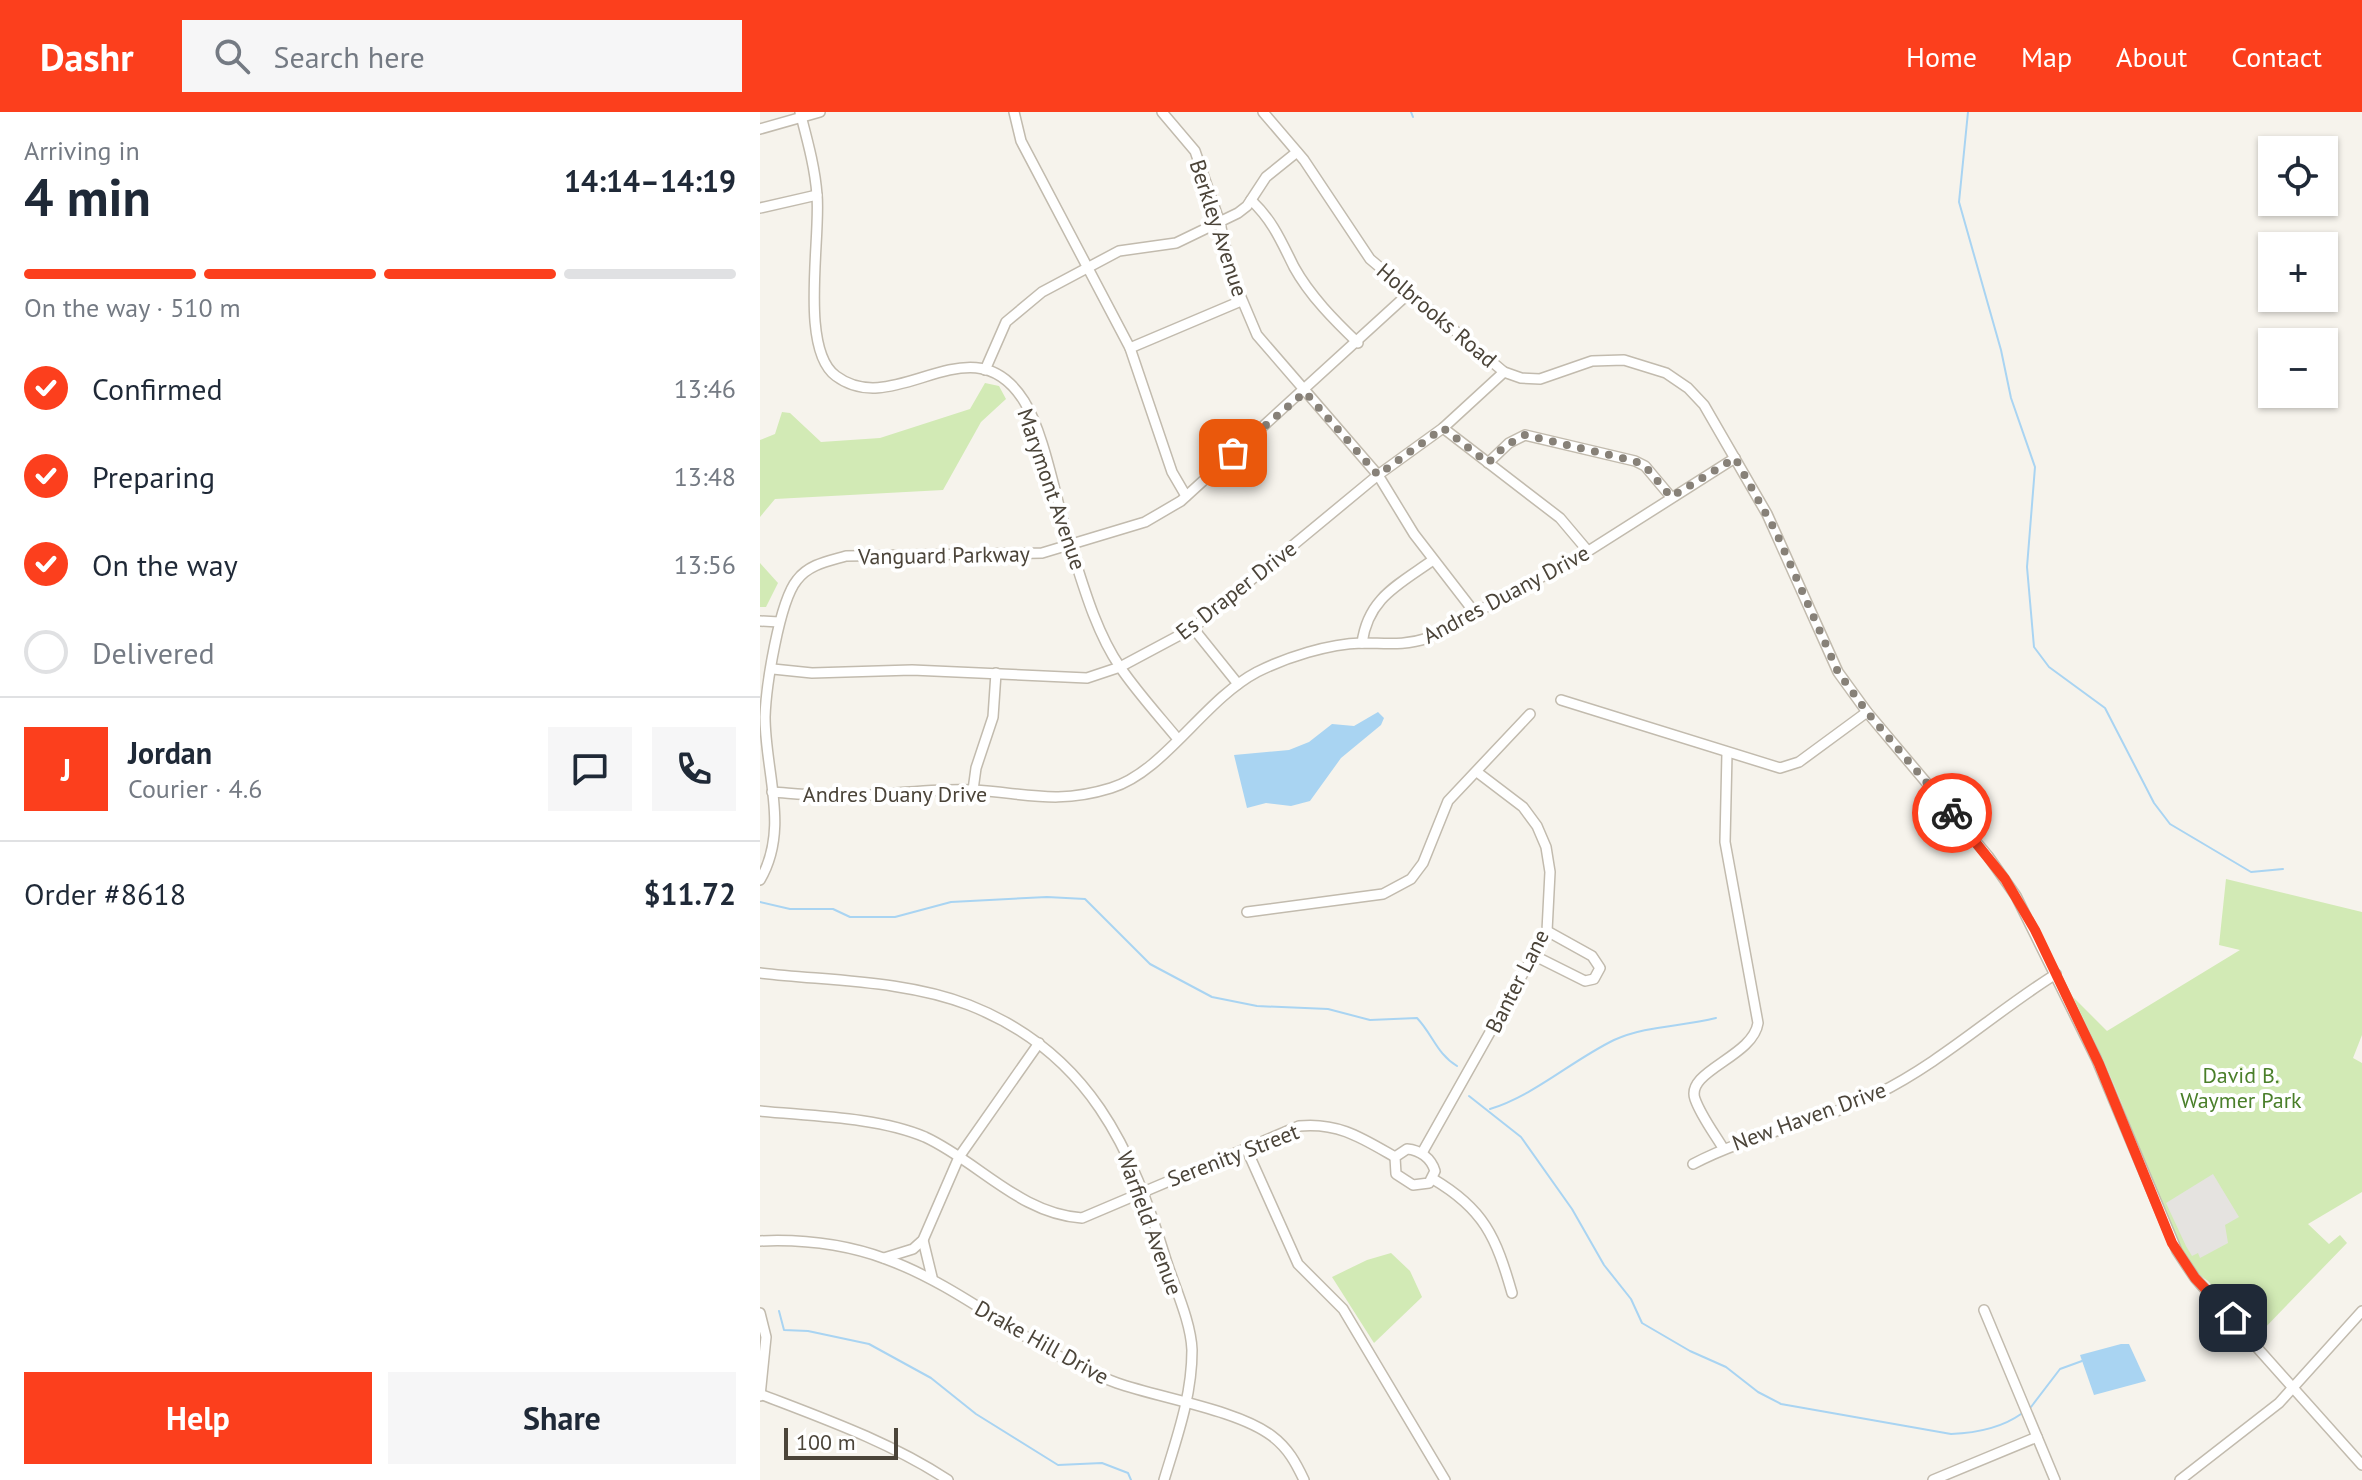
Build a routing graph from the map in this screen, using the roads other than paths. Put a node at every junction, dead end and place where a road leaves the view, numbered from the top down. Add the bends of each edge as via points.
1 (820, 112) edge
2 (1014, 112) edge
3 (1162, 112) edge
4 (1263, 112) edge
5 (800, 115) edge
6 (760, 129) edge
7 (1297, 152) junction
8 (817, 195) junction
9 (1251, 200) junction
10 (760, 208) edge
11 (1220, 223) junction
12 (1085, 266) junction
13 (1408, 294) junction
14 (1241, 301) junction
15 (1358, 343) junction
16 (1130, 348) junction
17 (985, 370) junction
18 (1504, 372) junction
19 (1305, 392) junction
20 (1443, 428) junction
21 (1735, 458) junction
22 (1488, 463) junction
23 (1378, 475) junction
24 (1186, 496) junction
25 (1671, 497) junction
26 (1070, 545) junction
27 (1587, 550) junction
28 (1433, 560) junction
29 (1475, 613) junction
30 (760, 621) edge
31 (779, 622) junction
32 (1193, 628) junction
33 (1362, 643) junction
34 (1120, 667) junction
35 (773, 669) junction
36 (996, 673) junction
37 (1238, 684) junction
38 (1561, 700) dead end
39 (1867, 712) junction
40 (1530, 714) dead end
41 (1177, 738) junction
42 (1727, 753) junction
43 (1477, 772) junction
44 (973, 790) junction
45 (772, 792) junction
46 (760, 880) edge
47 (1247, 912) dead end
48 (1547, 931) junction
49 (1535, 956) junction
50 (760, 973) edge
51 (2056, 974) junction
52 (1039, 1043) junction
53 (760, 1111) edge
54 (1246, 1148) junction
55 (1723, 1148) junction
56 (1422, 1153) junction
57 (959, 1157) junction
58 (1395, 1157) junction
59 (1693, 1164) dead end
60 (1433, 1179) junction
61 (1143, 1190) junction
62 (923, 1240) junction
63 (760, 1241) edge
64 (884, 1258) junction
65 (932, 1277) junction
66 (1512, 1293) dead end
67 (1984, 1310) dead end
68 (2362, 1311) edge
69 (760, 1313) edge
70 (2295, 1388) junction
71 (760, 1395) edge
72 (1187, 1404) junction
73 (2037, 1437) junction
74 (2362, 1465) edge
75 (948, 1480) edge
76 (1164, 1480) edge
77 (1304, 1480) edge
78 (1445, 1480) edge
79 (1933, 1480) edge
80 (2055, 1480) edge
81 (2180, 1480) edge

1 - 5 street
2 - 12 street via 1021,141
3 - 11 street, Berkley Avenue via 1195,151
4 - 7 street, Holbrooks Road
5 - 6 street
5 - 8 street
7 - 9 street via 1266,177
7 - 13 street, Holbrooks Road via 1360,248
8 - 10 street
8 - 17 street via 815,330 830,371 846,381 878,388 951,367
9 - 11 street
9 - 15 street via 1269,217 1319,302
11 - 12 street via 1176,243 1119,251
11 - 14 street, Berkley Avenue
12 - 16 street
12 - 17 street via 1006,322
13 - 15 street
13 - 18 street, Holbrooks Road
14 - 16 street
14 - 19 street, Berkley Avenue via 1257,335
15 - 19 street
16 - 24 street via 1172,472
17 - 26 street, Marymont Avenue via 1014,389 1027,407
18 - 20 street, Es Draper Drive
18 - 21 street, Holbrooks Road via 1540,379 1605,359 1652,367 1695,394
19 - 23 street, Berkley Avenue
19 - 24 street
20 - 22 street
20 - 23 street, Es Draper Drive
21 - 25 street, Andres Duany Drive
21 - 39 street, Holbrooks Road via 1776,532 1825,647
22 - 25 street via 1513,440 1534,435 1635,461
22 - 27 street via 1560,518
23 - 28 street, Berkley Avenue
23 - 32 street, Es Draper Drive
24 - 26 street via 1145,522
25 - 27 street, Andres Duany Drive
26 - 31 street, Vanguard Parkway via 1042,553 846,556 815,565 798,578
26 - 34 street, Marymont Avenue
27 - 29 street, Andres Duany Drive
28 - 29 street, Berkley Avenue
28 - 33 street via 1376,604 1365,621
29 - 33 street, Andres Duany Drive via 1409,645
30 - 31 street
31 - 35 street, Vanguard Parkway
32 - 34 street, Es Draper Drive
32 - 37 street
33 - 37 street, Andres Duany Drive via 1298,656
34 - 36 street, Es Draper Drive via 1087,678
34 - 41 street, Marymont Avenue
35 - 36 street, Es Draper Drive
35 - 45 street, Vanguard Parkway via 765,716
36 - 44 street via 993,717
37 - 41 street, Andres Duany Drive
38 - 42 street
39 - 42 street via 1789,767
39 - 51 street, Holbrooks Road via 2005,879
40 - 43 street
41 - 44 street, Andres Duany Drive via 1154,763 1100,792 1037,799
42 - 55 street, New Haven Drive via 1725,842 1758,1023 1749,1044 1694,1086 1695,1100
43 - 47 street via 1448,801 1423,863 1391,892
43 - 48 street, Banter Lane via 1523,807 1537,826 1550,872
44 - 45 street, Andres Duany Drive via 855,796
45 - 46 street, Vanguard Parkway via 777,842
48 - 49 street, Banter Lane
48 - 49 street via 1592,956 1600,968 1594,979 1585,981
49 - 56 street, Banter Lane
50 - 52 street, Warfield Avenue via 911,989 969,1005
51 - 55 street, New Haven Drive via 1883,1091
51 - 70 street, Holbrooks Road via 2177,1251
52 - 57 street
52 - 61 street, Warfield Avenue via 1098,1102
53 - 57 street, Serenity Street via 850,1120 920,1135
54 - 58 street, Serenity Street via 1299,1126 1321,1124 1351,1131
54 - 61 street, Serenity Street
54 - 78 street via 1298,1264 1343,1309
55 - 59 street
56 - 58 street via 1407,1149
56 - 60 street via 1434,1167
57 - 61 street, Serenity Street via 1056,1216 1082,1218
57 - 62 street
58 - 60 street, Serenity Street via 1396,1174 1407,1183 1425,1185
60 - 66 street, Serenity Street via 1478,1213 1500,1250
61 - 72 street, Warfield Avenue via 1192,1345
62 - 64 street
62 - 65 street
63 - 64 street, Drake Hill Drive via 808,1241
64 - 65 street, Drake Hill Drive
65 - 72 street, Drake Hill Drive via 1075,1364
67 - 73 street
68 - 70 street
69 - 71 street via 766,1337
70 - 74 street, Holbrooks Road
70 - 81 street
71 - 75 street via 855,1430
72 - 76 street, Warfield Avenue
72 - 77 street, Drake Hill Drive via 1272,1436 1293,1457
73 - 79 street
73 - 80 street

